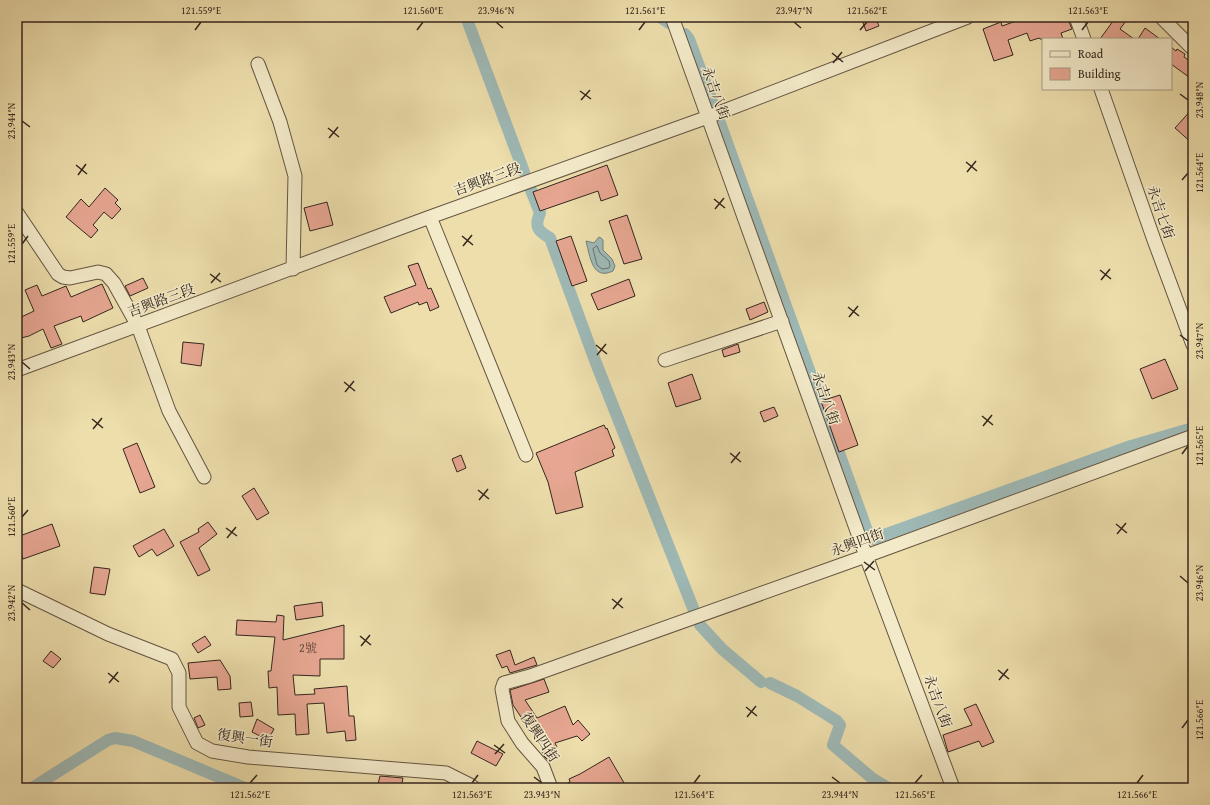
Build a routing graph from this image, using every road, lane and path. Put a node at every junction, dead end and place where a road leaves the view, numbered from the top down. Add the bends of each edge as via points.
1 (672, 17) edge
2 (968, 17) edge
3 (1076, 17) edge
4 (1161, 17) edge
5 (1084, 38) edge
6 (1193, 49) edge
7 (258, 64) dead end
8 (1101, 90) edge
9 (708, 117) junction
10 (17, 213) edge
11 (430, 217) junction
12 (293, 269) junction
13 (782, 321) junction
14 (138, 326) junction
15 (1193, 345) edge
16 (665, 360) dead end
17 (17, 370) edge
18 (1193, 436) edge
19 (526, 455) dead end
20 (204, 477) dead end
21 (866, 556) junction
22 (17, 590) edge
23 (530, 676) joint
24 (474, 788) edge
25 (551, 788) edge
26 (953, 788) edge

1 - 9 street, 永吉八街
2 - 9 street, 吉興路三段
3 - 5 street
4 - 6 street
7 - 12 street via 280,122 295,176
8 - 15 street, 永吉七街
9 - 11 street, 吉興路三段
9 - 13 street, 永吉八街
10 - 14 street via 58,274 70,278 98,272 106,274 114,283
11 - 12 street, 吉興路三段
11 - 19 street
12 - 14 street, 吉興路三段
13 - 16 street
13 - 21 street, 永吉八街
14 - 17 street, 吉興路三段
14 - 20 street via 169,411
18 - 21 street, 永興四街
21 - 23 street, 永興四街
21 - 26 street, 永吉八街
22 - 24 street, 復興一街 via 108,634 172,659 179,673 179,707 197,743 212,751 248,757 446,773
23 - 25 street, 復興四街 via 504,683 502,688 508,721 543,768

